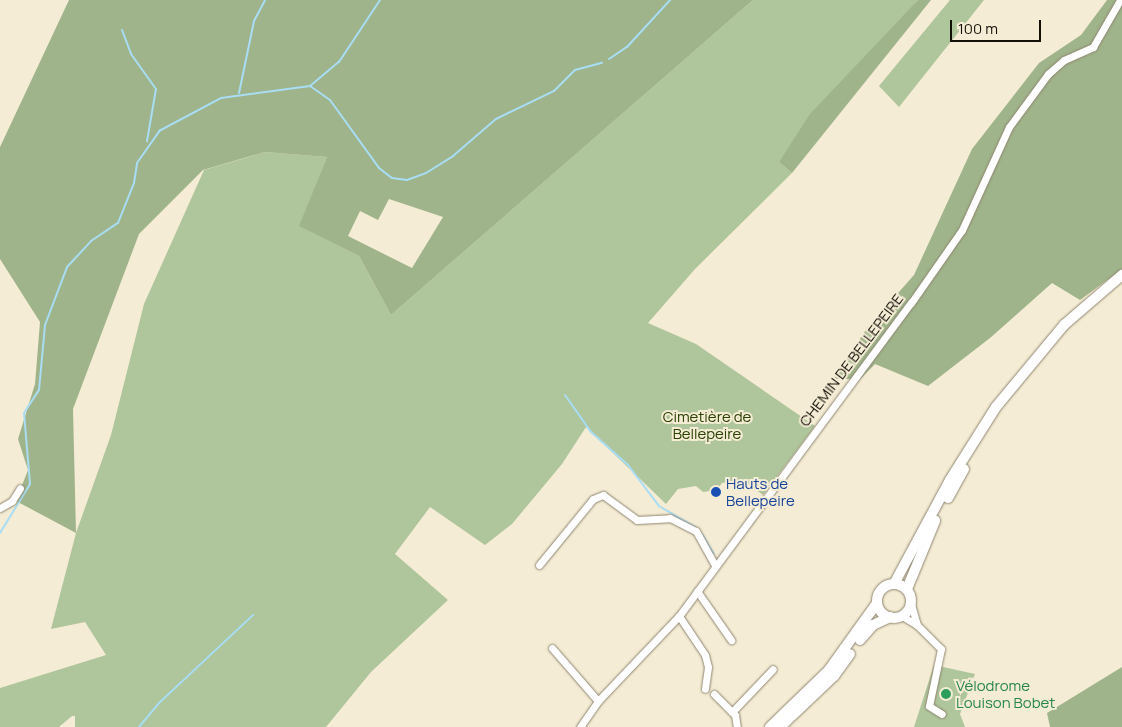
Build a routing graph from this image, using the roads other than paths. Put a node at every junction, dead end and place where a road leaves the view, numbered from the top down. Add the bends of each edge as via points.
1 (1120, 0) edge
2 (1122, 275) edge
3 (1122, 282) edge
4 (20, 488) dead end
5 (0, 508) edge
6 (539, 565) dead end
7 (715, 565) junction
8 (894, 584) junction
9 (907, 590) junction
10 (697, 591) junction
11 (877, 604) junction
12 (911, 604) junction
13 (679, 616) junction
14 (902, 616) junction
15 (890, 617) junction
16 (917, 625) junction
17 (731, 640) dead end
18 (552, 648) dead end
19 (772, 669) dead end
20 (705, 689) dead end
21 (714, 694) dead end
22 (598, 701) junction
23 (732, 712) junction
24 (942, 714) dead end
25 (580, 727) edge
26 (737, 727) edge
27 (770, 727) edge
28 (780, 727) edge

1 - 7 street, CHEMIN DE BELLEPEIRE via 1093,47 1064,60 1048,74 1009,127 976,205 946,256
2 - 8 main road via 1088,301 1033,360 968,449
3 - 9 main road via 1068,328 994,419 933,525
4 - 5 street via 12,501
6 - 7 street via 600,495 637,520 670,518 696,531
7 - 10 street, CHEMIN DE BELLEPEIRE
8 - 9 main road
8 - 11 main road via 880,592
9 - 12 main road
10 - 13 street, CHEMIN DE BELLEPEIRE
10 - 17 street
11 - 15 main road
11 - 27 main road via 829,670
12 - 14 main road
12 - 16 street
13 - 20 street via 705,655
13 - 22 street, CHEMIN DE BELLEPEIRE
14 - 15 main road
14 - 16 street
15 - 28 main road via 873,625 834,676
16 - 24 street via 941,649 929,706
18 - 22 street
19 - 23 street
21 - 23 street
22 - 25 street, CHEMIN DE BELLEPEIRE
23 - 26 street

